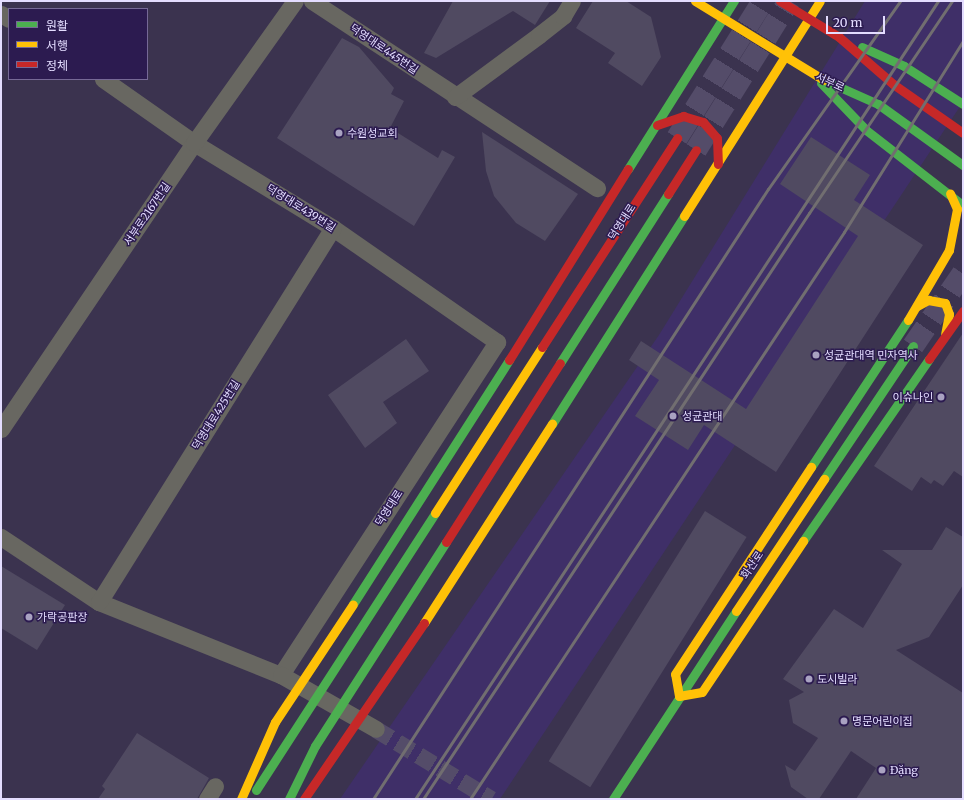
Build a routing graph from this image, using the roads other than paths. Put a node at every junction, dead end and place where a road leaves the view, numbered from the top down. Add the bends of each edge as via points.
1 (295, 1) edge
2 (312, 1) edge
3 (572, 1) edge
4 (695, 1) edge
5 (734, 1) edge
6 (780, 1) edge
7 (820, 1) edge
8 (723, 18) junction
9 (809, 19) junction
10 (838, 37) junction
11 (785, 57) junction
12 (815, 76) junction
13 (104, 80) edge
14 (455, 97) junction
15 (963, 104) edge
16 (657, 125) junction
17 (963, 133) edge
18 (677, 138) tunnel mouth
19 (194, 143) junction
20 (696, 150) tunnel mouth
21 (718, 164) junction
22 (963, 165) edge
23 (597, 188) dead end
24 (950, 193) junction
25 (963, 206) edge
26 (333, 228) junction
27 (917, 306) junction
28 (963, 311) edge
29 (945, 334) junction
30 (497, 342) joint
31 (913, 346) tunnel mouth
32 (1, 429) edge
33 (1, 537) edge
34 (99, 602) junction
35 (281, 675) junction
36 (678, 696) junction
37 (376, 729) tunnel mouth
38 (241, 799) edge
39 (250, 799) edge
40 (289, 799) edge
41 (304, 799) edge
42 (613, 799) edge

1 - 19 street, 서부로2167번길
2 - 14 street, 덕영대로445번길
3 - 14 street via 562,16 539,35
4 - 8 street, 서부로
5 - 8 street
6 - 9 street
7 - 9 street
8 - 11 street, 서부로
8 - 16 street
9 - 10 street
9 - 11 street
10 - 15 street via 904,66
10 - 17 street via 893,84
11 - 12 street, 서부로
11 - 21 street
12 - 22 street, 서부로 via 878,104
12 - 24 street via 866,130
13 - 19 street, 덕영대로439번길
14 - 23 street, 덕영대로445번길
16 - 21 street via 683,116 703,122 717,138
16 - 38 street via 403,529 275,722
18 - 39 street, 덕영대로
19 - 26 street, 덕영대로439번길
19 - 32 street, 서부로2167번길
20 - 40 street via 315,746
21 - 41 street via 447,589
24 - 25 street
24 - 27 street via 957,209 949,250
26 - 30 street, 덕영대로439번길
26 - 34 street, 덕영대로425번길
27 - 29 street via 928,300 945,303 949,314
27 - 36 street via 675,674
28 - 29 street
29 - 36 street via 702,692
30 - 35 street, 덕영대로
31 - 36 street, 화산로
33 - 34 street
34 - 35 street
35 - 37 street
36 - 42 street, 화산로

